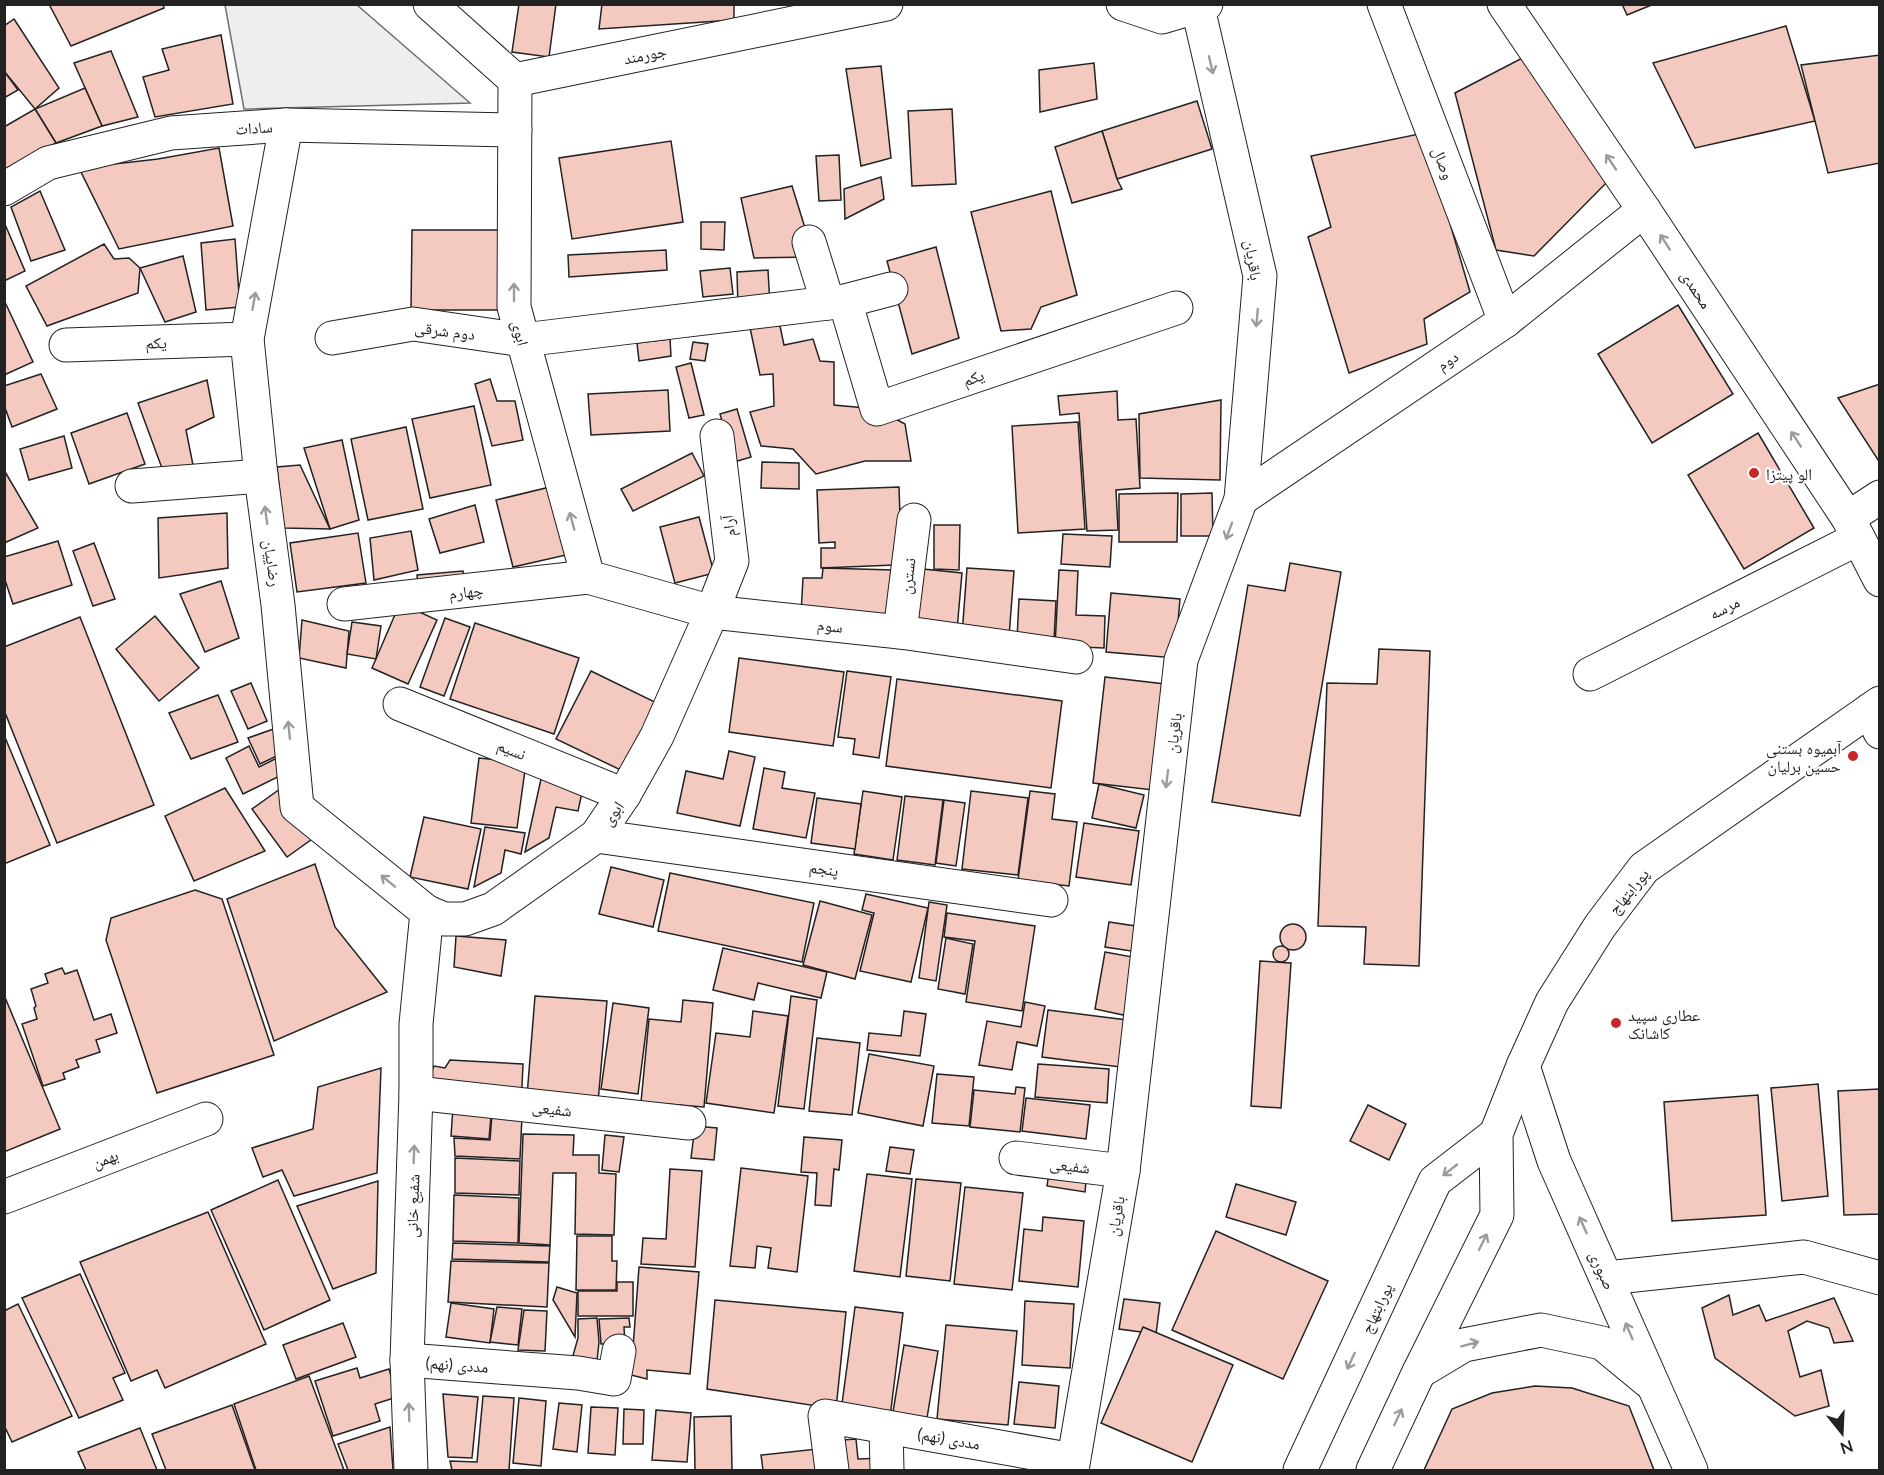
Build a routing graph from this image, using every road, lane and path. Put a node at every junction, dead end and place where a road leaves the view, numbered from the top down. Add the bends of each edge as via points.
1 (430, 4) edge
2 (886, 4) edge
3 (1123, 4) edge
4 (1384, 4) edge
5 (1504, 4) edge
6 (1202, 6) edge
7 (515, 80) junction
8 (286, 125) junction
9 (515, 130) junction
10 (4, 189) edge
11 (1644, 210) junction
12 (808, 242) dead end
13 (891, 289) dead end
14 (837, 302) junction
15 (1176, 308) dead end
16 (1505, 321) junction
17 (332, 338) dead end
18 (246, 339) junction
19 (523, 340) junction
20 (66, 345) dead end
21 (717, 436) dead end
22 (261, 476) junction
23 (132, 486) dead end
24 (1880, 497) edge
25 (1241, 499) junction
26 (914, 520) dead end
27 (1853, 529) junction
28 (588, 577) junction
29 (1880, 580) edge
30 (344, 604) dead end
31 (712, 612) junction
32 (900, 632) junction
33 (1076, 657) dead end
34 (1590, 674) dead end
35 (400, 704) dead end
36 (1876, 715) edge
37 (624, 795) junction
38 (596, 836) junction
39 (1051, 900) dead end
40 (425, 927) junction
41 (1523, 1066) junction
42 (416, 1093) junction
43 (206, 1119) dead end
44 (689, 1123) dead end
45 (1496, 1134) junction
46 (1016, 1158) dead end
47 (1123, 1172) junction
48 (4, 1197) edge
49 (1606, 1278) junction
50 (1880, 1278) edge
51 (407, 1360) junction
52 (616, 1365) dead end
53 (1419, 1372) junction
54 (1652, 1384) junction
55 (886, 1427) junction
56 (1072, 1465) edge
57 (411, 1470) edge
58 (832, 1470) edge
59 (887, 1470) edge
60 (1300, 1470) edge
61 (1373, 1470) edge
62 (1691, 1470) edge

1 - 7 street
2 - 7 street, جورمند
3 - 6 street via 1162,17
4 - 16 street, وصال
11 -> 5 street, محمدی
6 -> 25 street, باقریان via 1260,276
7 - 9 street, ابوی
8 - 9 street, سادات
8 - 10 street, سادات via 171,133 48,163
18 -> 8 street, رضاییان
19 -> 9 street, ابوی via 514,307
11 - 16 street, دوم
27 -> 11 street, محمدی
12 - 14 street
13 - 14 street
14 - 15 street, یکم via 877,409
14 - 19 street
16 - 25 street, دوم
17 - 19 street, دوم شرقی via 413,324
18 - 20 street, یکم
18 - 22 street, رضاییان
28 -> 19 street, ابوی
21 - 31 street, آرام via 732,561
22 - 23 street
40 -> 22 street, رضاییان via 297,807
24 - 27 street, مرسه
25 -> 47 street, باقریان via 1181,660
26 - 32 street, نسترن
27 - 29 street, محمدی
27 - 34 street, مرسه
28 - 30 street, چهارم
28 - 31 street, سوم
31 - 32 street, سوم
31 - 37 street, ابوی via 657,736
32 - 33 street, سوم
35 - 37 street, نسیم
36 - 41 street, پورابتهاج via 1644,868 1600,926 1552,1002
37 - 38 street, ابوی
38 - 39 street, پنجم
38 - 40 street, ابوی via 493,909 465,920 444,919
40 - 42 street, شفیع خانی via 416,1024
41 - 45 street, پورابتهاج
49 -> 41 street, صبوری via 1554,1161
42 - 44 street, شفیعی
51 -> 42 street, شفیع خانی
43 - 48 street, بهمن
53 -> 45 street, پورابتهاج via 1497,1215
45 -> 60 street, پورابتهاج via 1435,1181
46 - 47 street, شفیعی
47 - 56 street, باقریان
49 - 50 street via 1804,1257
54 -> 49 street, صبوری
51 - 52 street, مددی (نهم) via 578,1373
57 -> 51 street, شفیع خانی
53 -> 54 street via 1464,1345 1541,1330 1602,1343
61 -> 53 street, پورابتهاج
54 - 62 street, صبوری
55 - 56 street, مددی (نهم)
55 - 58 street, مددی (نهم) via 825,1416
55 - 59 street

